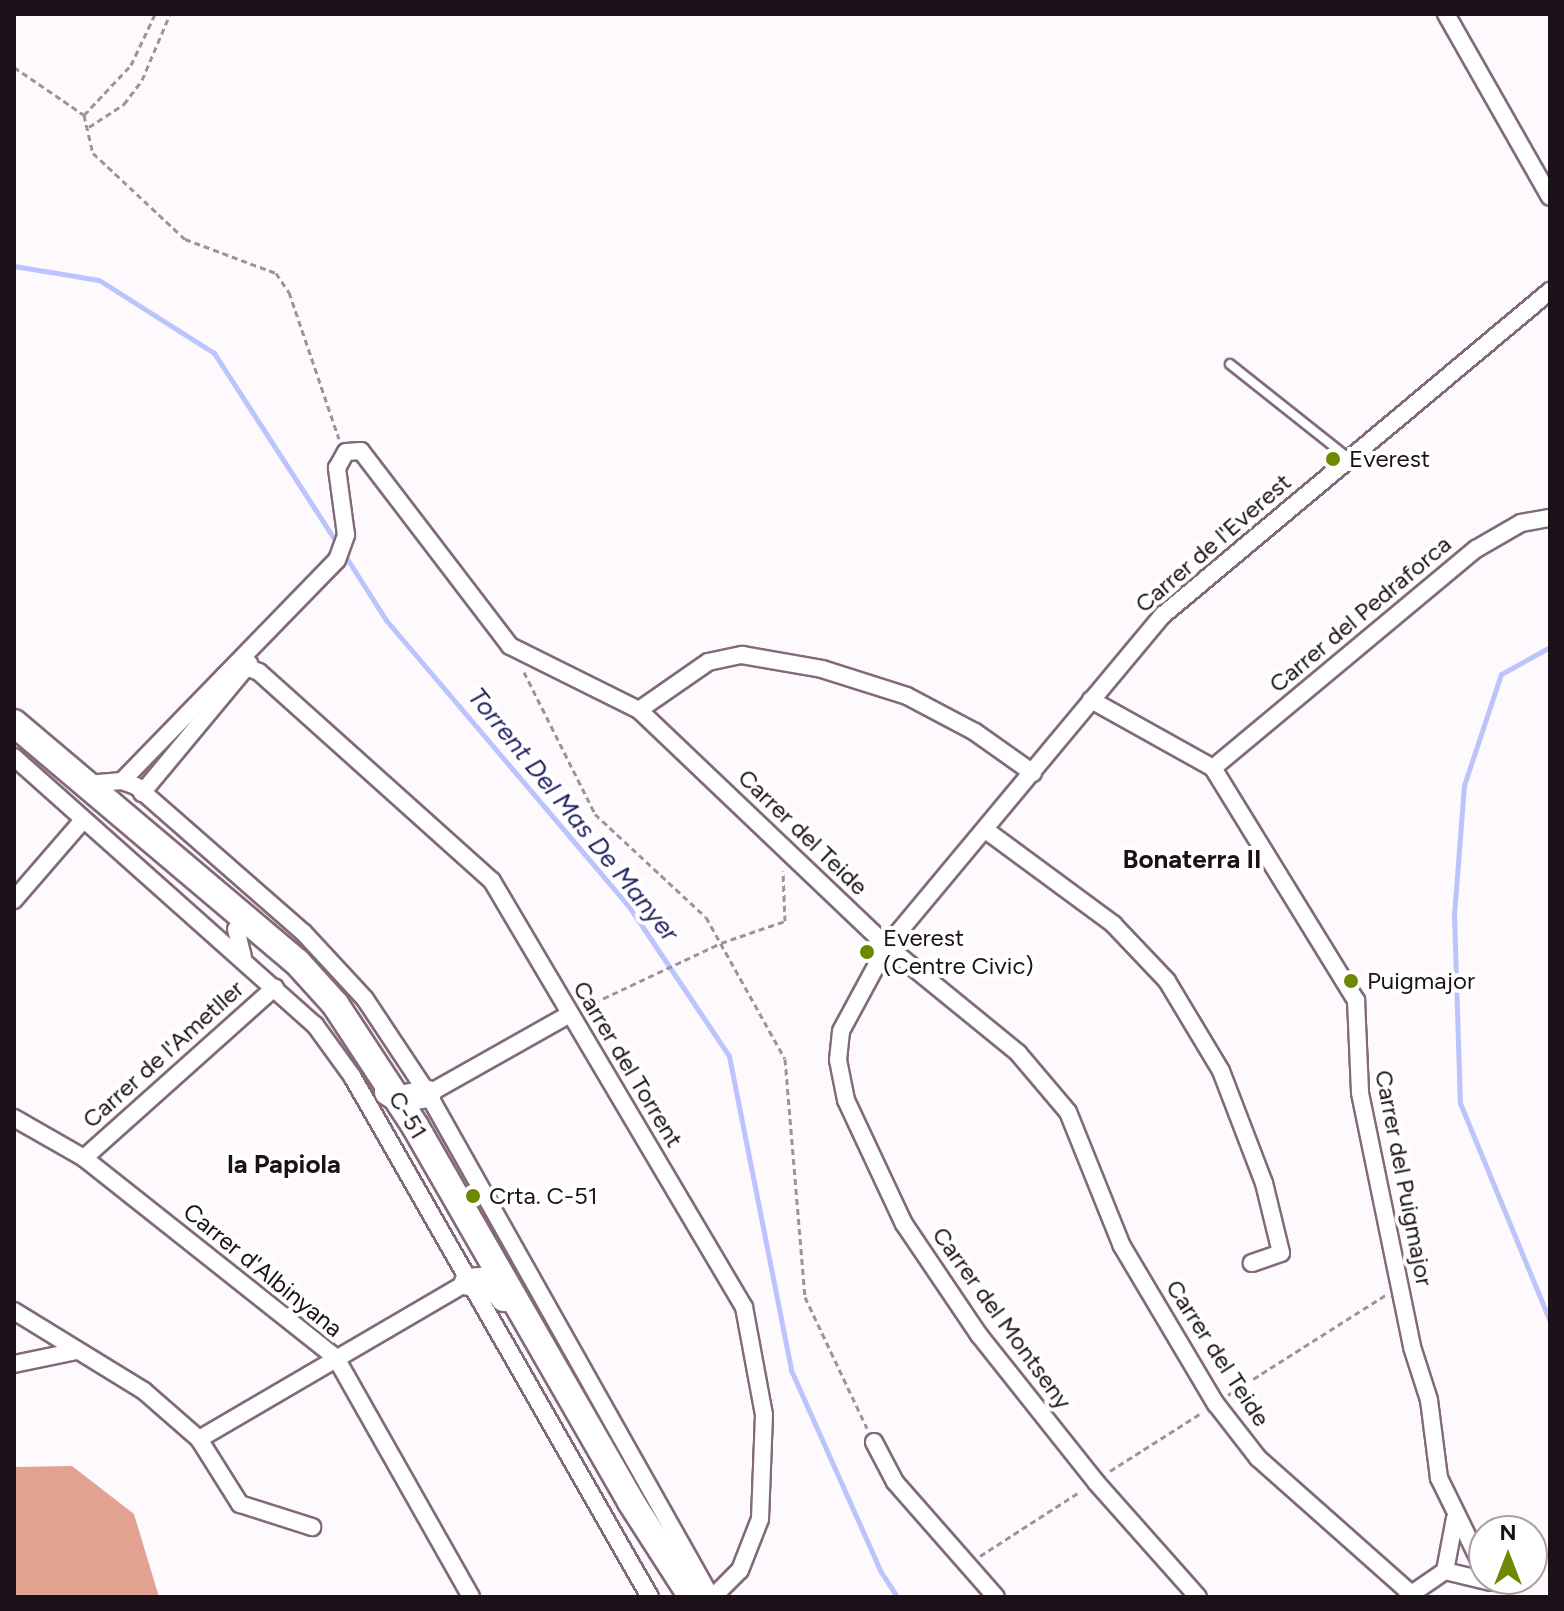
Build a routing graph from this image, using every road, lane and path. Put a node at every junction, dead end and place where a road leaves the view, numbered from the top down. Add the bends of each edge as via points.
1 (155, 14) edge
2 (170, 14) edge
3 (1446, 14) edge
4 (14, 67) edge
5 (84, 115) junction
6 (89, 127) junction
7 (1550, 197) edge
8 (1550, 291) edge
9 (1230, 364) dead end
10 (346, 452) junction
11 (1348, 458) junction
12 (1550, 518) edge
13 (510, 646) junction
14 (252, 647) junction
15 (254, 670) junction
16 (225, 675) junction
17 (1091, 700) junction
18 (639, 710) junction
19 (14, 723) edge
20 (14, 740) edge
21 (14, 757) edge
22 (1213, 768) junction
23 (1033, 773) junction
24 (122, 781) junction
25 (87, 784) junction
26 (142, 793) junction
27 (116, 809) junction
28 (162, 813) junction
29 (83, 820) junction
30 (987, 831) junction
31 (782, 846) junction
32 (182, 875) junction
33 (14, 900) edge
34 (236, 929) junction
35 (721, 943) junction
36 (887, 946) junction
37 (243, 957) junction
38 (287, 987) junction
39 (570, 1014) junction
40 (428, 1094) junction
41 (399, 1099) junction
42 (14, 1118) edge
43 (84, 1158) junction
44 (1252, 1263) dead end
45 (480, 1271) junction
46 (1400, 1286) junction
47 (14, 1311) edge
48 (77, 1351) junction
49 (336, 1358) junction
50 (14, 1364) edge
51 (1216, 1404) junction
52 (199, 1439) junction
53 (874, 1442) joint
54 (1096, 1482) junction
55 (1455, 1518) junction
56 (312, 1527) dead end
57 (669, 1538) junction
58 (1468, 1542) edge
59 (966, 1568) junction
60 (1445, 1571) junction
61 (1468, 1577) edge
62 (1409, 1596) edge
63 (471, 1597) edge
64 (650, 1597) edge
65 (674, 1597) edge
66 (682, 1597) edge
67 (692, 1597) edge
68 (712, 1597) edge
69 (996, 1597) edge
70 (1198, 1597) edge

1 - 5 path via 131,65
2 - 6 path via 142,80 124,104
3 - 7 street
4 - 5 path
5 - 6 path
6 - 10 path via 93,153 185,239 276,273 289,292 326,413
8 - 11 street, Carrer de l'Everest
9 - 11 lane
10 - 13 street, Carrer del Teide via 361,451 373,462 442,562
10 - 14 street via 337,468 345,537 337,560
11 - 17 street, Carrer de l'Everest via 1163,615
12 - 22 street, Carrer del Pedraforca via 1521,523 1476,549
13 - 18 street, Carrer del Teide
13 - 35 path via 595,814 706,917
14 - 15 street
14 - 16 street
15 - 16 street
15 - 26 street
15 - 39 street, Carrer del Torrent via 492,881
16 - 24 street
17 - 22 street, Carrer del Puigmajor
17 - 23 street, Carrer de l'Everest
18 - 23 street via 708,662 742,655 822,669 907,696 975,732
18 - 31 street, Carrer del Teide
19 - 25 main road
20 - 32 main road, C-51
21 - 29 street
22 - 46 street, Carrer del Puigmajor via 1356,1000 1360,1093
23 - 30 street, Carrer de l'Everest
24 - 25 street
24 - 26 street
24 - 27 street
25 - 27 main road
26 - 28 street
27 - 32 main road via 118,820
28 - 32 street
28 - 40 street via 303,932 365,999
29 - 33 street
29 - 37 street
30 - 36 street, Carrer de l'Everest
30 - 44 street via 1113,924 1167,981 1221,1071 1264,1183 1281,1253
31 - 35 path via 785,921
31 - 36 street, Carrer del Teide
32 - 34 main road, C-51
32 - 41 main road, C-51 via 297,962 335,1004
34 - 37 street
34 - 38 main road, C-51
35 - 39 path
35 - 53 path via 785,1059 805,1297
36 - 51 street, Carrer del Teide via 1018,1053 1068,1112 1122,1246
36 - 54 street, Carrer del Montseny via 841,1031 838,1060 846,1100 904,1224 979,1335
37 - 38 street
38 - 41 main road via 321,999 381,1084
38 - 43 street, Carrer de l'Ametller
38 - 45 main road, C-51 via 359,1061
39 - 40 street
39 - 68 street, Carrer del Torrent via 744,1307 764,1415 760,1519 740,1570
40 - 41 main road
40 - 57 street
41 - 45 main road, C-51 via 438,1166
42 - 43 street, Carrer d'Albinyana
43 - 49 street, Carrer d'Albinyana
45 - 49 street
45 - 57 main road via 496,1285 552,1382 572,1401
45 - 64 street
45 - 65 main road, C-51
46 - 51 path
46 - 55 street, Carrer del Puigmajor via 1429,1400 1439,1478
47 - 48 street
48 - 50 street
48 - 52 street via 144,1391
49 - 52 street
49 - 63 street, Carrer d'Albinyana
51 - 54 path
51 - 62 street, Carrer del Teide via 1258,1458
52 - 56 street via 240,1504
53 - 59 street via 895,1482
54 - 59 path
54 - 70 street, Carrer del Montseny
55 - 58 street, Carrer del Puigmajor
55 - 60 street
57 - 66 main road
57 - 67 main road
57 - 68 street
59 - 69 street
60 - 61 street
60 - 62 street

